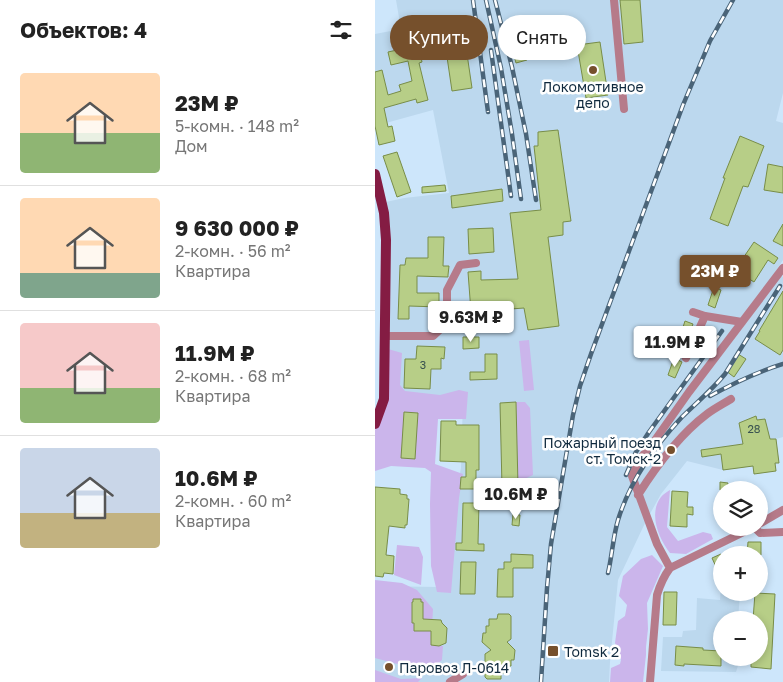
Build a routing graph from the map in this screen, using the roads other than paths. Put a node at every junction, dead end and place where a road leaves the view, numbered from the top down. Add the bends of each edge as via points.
1 (614, 0) edge
2 (623, 108) dead end
3 (375, 174) edge
4 (476, 263) dead end
5 (783, 268) edge
6 (693, 312) dead end
7 (705, 316) junction
8 (742, 322) junction
9 (385, 336) junction
10 (686, 358) dead end
11 (731, 399) dead end
12 (375, 424) edge
13 (638, 495) junction
14 (783, 510) edge
15 (768, 519) edge
16 (783, 532) edge
17 (768, 533) edge
18 (737, 536) edge
19 (670, 568) junction
20 (463, 674) dead end
21 (450, 682) edge
22 (650, 682) edge

1 - 2 street
3 - 9 main road via 386,240
4 - 9 street via 460,265 447,290 447,323 433,336
5 - 8 street
6 - 7 street
7 - 8 street
7 - 10 street
8 - 13 street via 640,459 632,476
9 - 12 main road via 384,399
11 - 13 street via 707,414 683,436
13 - 19 street
14 - 15 street
16 - 17 street
18 - 19 street
19 - 22 street via 657,595
20 - 21 street

